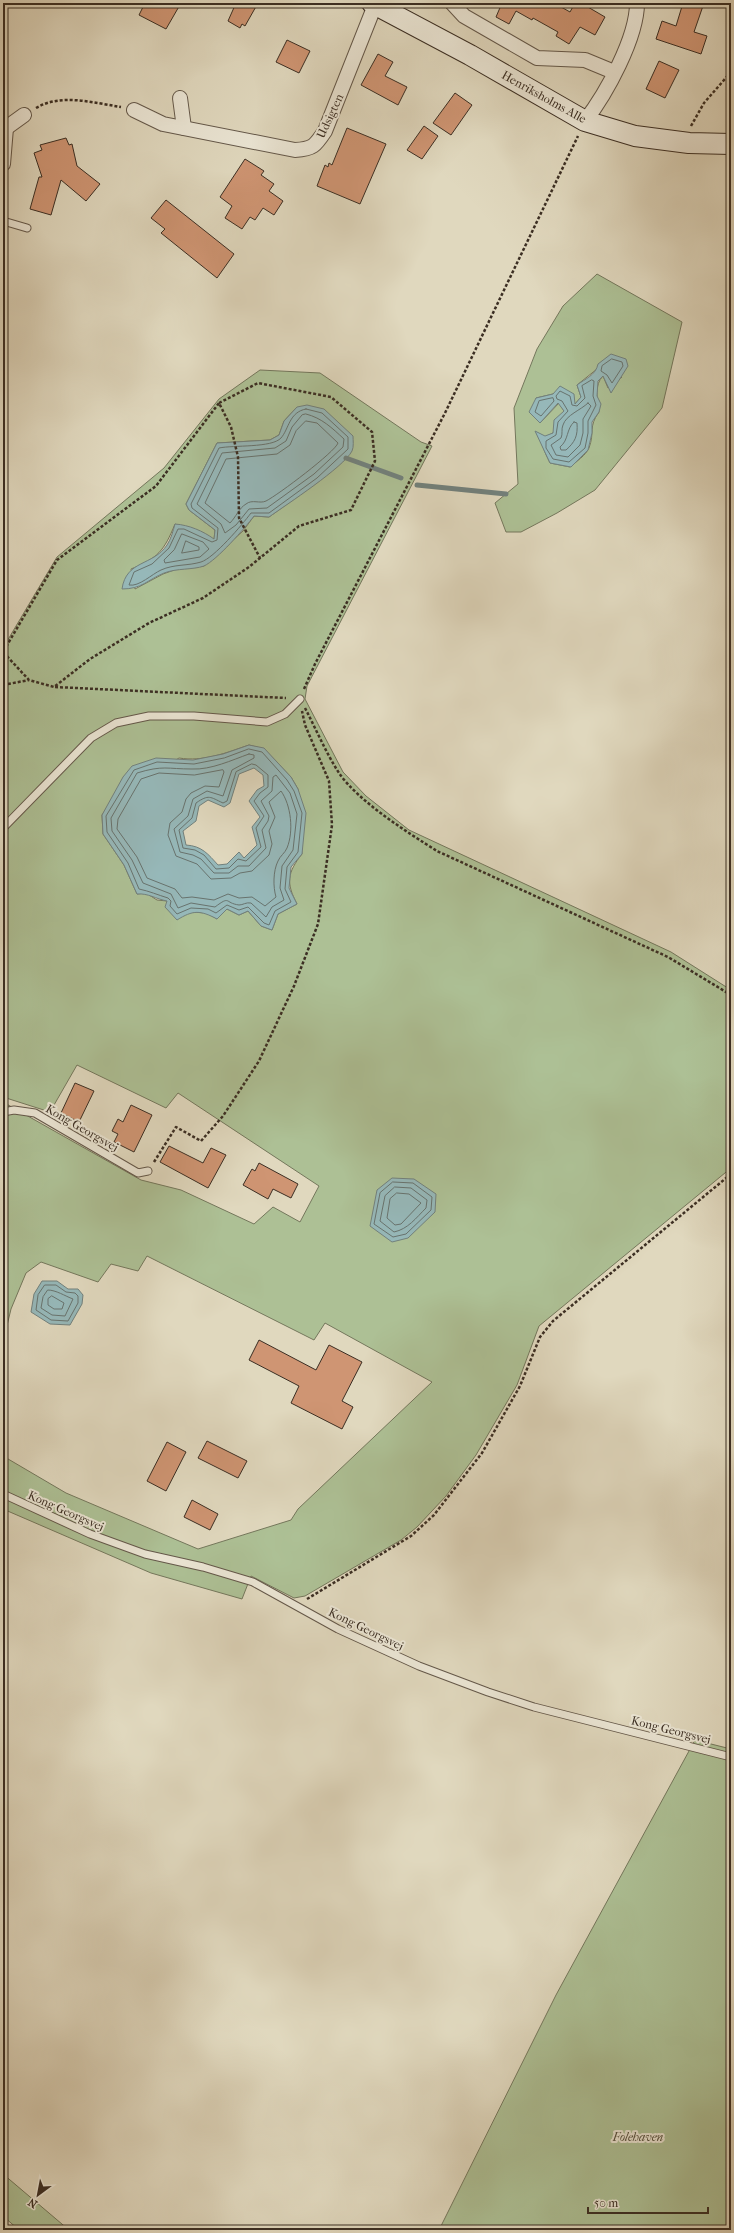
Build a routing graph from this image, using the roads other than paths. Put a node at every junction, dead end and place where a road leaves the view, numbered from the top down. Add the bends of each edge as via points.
1 (452, 3) edge
2 (637, 3) edge
3 (374, 4) edge
4 (614, 72) junction
5 (180, 98) dead end
6 (134, 110) road end
7 (24, 115) road end
8 (585, 121) junction
9 (4, 126) edge
10 (184, 128) junction
11 (731, 144) edge
12 (3, 164) edge
13 (3, 221) edge
14 (27, 228) dead end
15 (300, 699) road end
16 (3, 828) edge
17 (3, 1112) edge
18 (148, 1171) road end
19 (3, 1494) edge
20 (731, 1756) edge

1 - 4 street via 464,16 537,58 585,60
2 - 4 street via 631,36
3 - 8 street, Henriksholms Alle
3 - 10 street, Udsigten via 326,131 309,149 294,150
4 - 8 street via 597,106
5 - 10 street
6 - 10 street, Udsigten via 163,124
7 - 9 street
8 - 11 street, Henriksholms Alle via 635,136 689,143
9 - 12 street
13 - 14 lane
15 - 16 lane via 285,714 267,722 194,716 150,716 116,723 91,738
17 - 18 lane, Kong Georgsvej via 14,1110 35,1113 138,1173
19 - 20 lane, Kong Georgsvej via 90,1534 145,1554 253,1582 338,1629 419,1666 488,1692 534,1707

